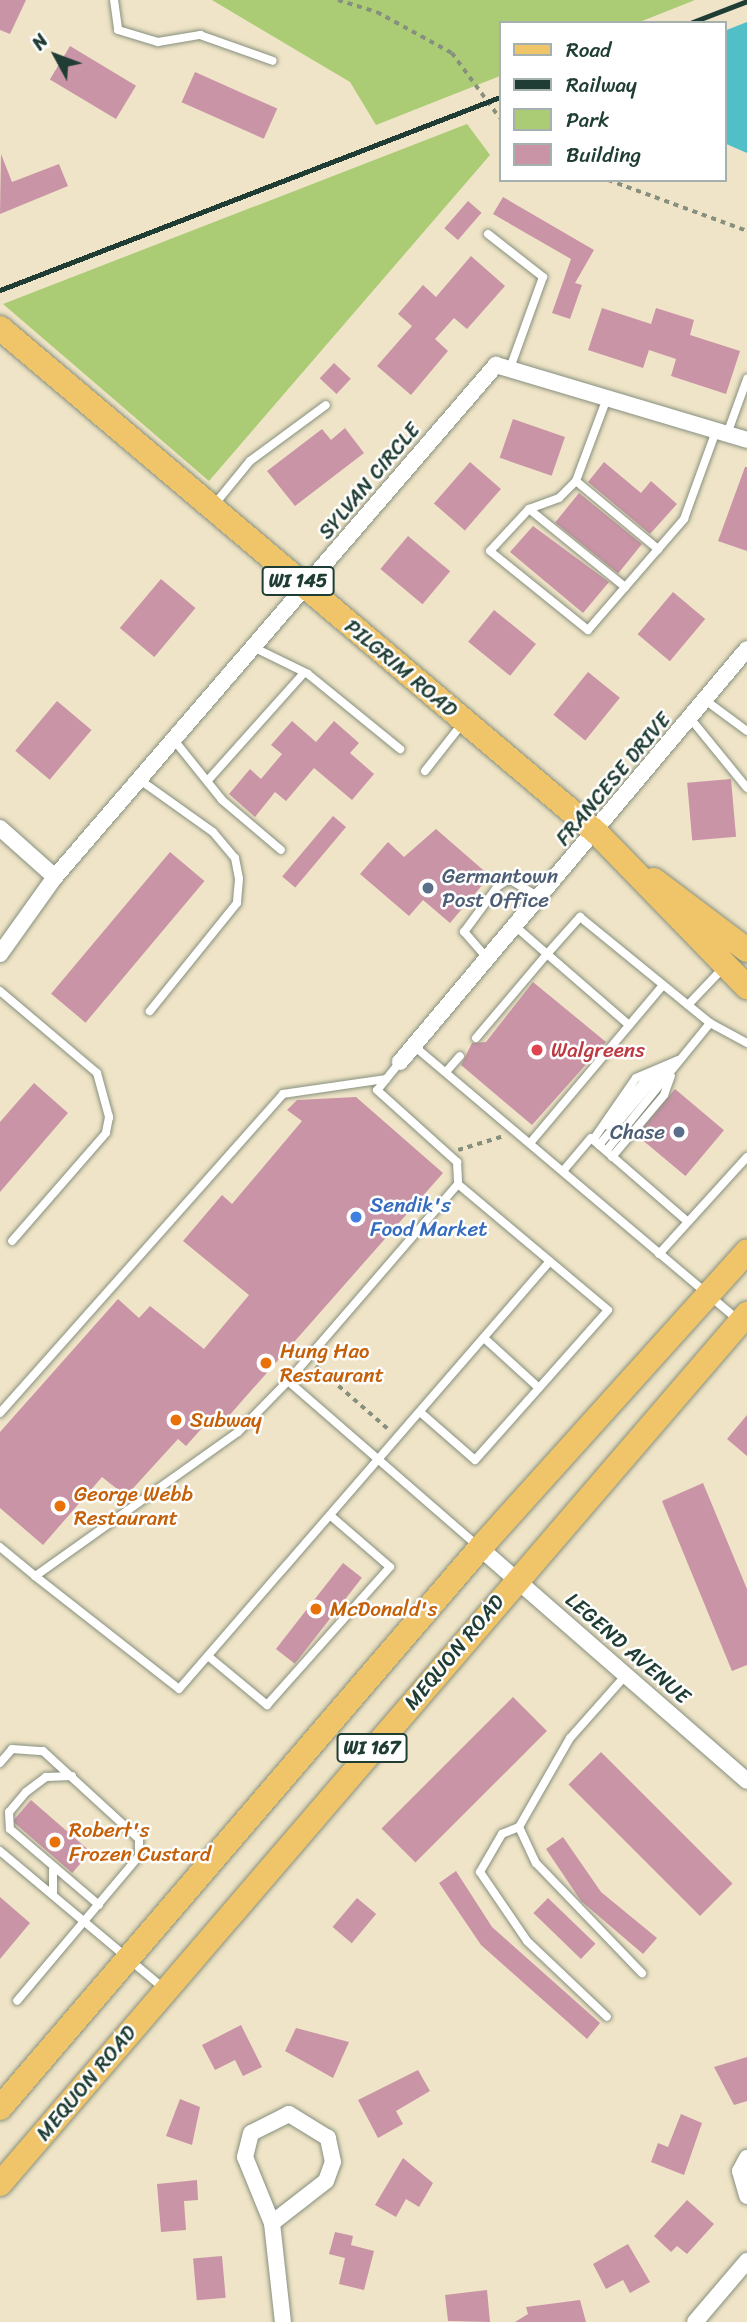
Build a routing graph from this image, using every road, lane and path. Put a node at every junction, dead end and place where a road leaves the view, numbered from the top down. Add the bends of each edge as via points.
1 (114, 0) edge
2 (338, 0) edge
3 (273, 61) dead end
4 (498, 115) edge
5 (613, 182) edge
6 (747, 231) edge
7 (488, 234) dead end
8 (0, 328) edge
9 (510, 368) junction
10 (747, 379) edge
11 (608, 396) junction
12 (326, 405) dead end
13 (721, 432) junction
14 (747, 440) edge
15 (576, 481) junction
16 (212, 508) junction
17 (529, 509) junction
18 (658, 549) junction
19 (625, 587) junction
20 (307, 589) junction
21 (255, 648) junction
22 (747, 649) edge
23 (302, 675) junction
24 (705, 700) junction
25 (690, 718) junction
26 (464, 721) junction
27 (747, 731) edge
28 (174, 740) junction
29 (400, 749) dead end
30 (425, 771) dead end
31 (210, 778) junction
32 (140, 780) junction
33 (747, 789) edge
34 (0, 828) edge
35 (597, 833) junction
36 (281, 850) dead end
37 (641, 873) junction
38 (55, 877) junction
39 (541, 898) junction
40 (516, 927) junction
41 (747, 950) edge
42 (0, 954) edge
43 (547, 954) junction
44 (488, 959) junction
45 (724, 967) junction
46 (663, 985) junction
47 (747, 987) edge
48 (0, 991) edge
49 (688, 1005) junction
50 (150, 1011) dead end
51 (710, 1023) junction
52 (629, 1025) junction
53 (475, 1038) dead end
54 (747, 1042) edge
55 (414, 1046) junction
56 (460, 1056) dead end
57 (678, 1060) junction
58 (400, 1062) joint
59 (668, 1064) junction
60 (446, 1072) junction
61 (386, 1079) junction
62 (506, 1135) dead end
63 (531, 1142) junction
64 (603, 1148) junction
65 (457, 1151) dead end
66 (747, 1157) edge
67 (563, 1171) junction
68 (458, 1184) junction
69 (688, 1222) junction
70 (12, 1241) dead end
71 (747, 1251) edge
72 (659, 1254) junction
73 (550, 1261) junction
74 (707, 1295) junction
75 (744, 1318) edge
76 (484, 1338) junction
77 (310, 1361) dead end
78 (288, 1381) junction
79 (539, 1388) junction
80 (420, 1412) junction
81 (0, 1413) edge
82 (391, 1431) dead end
83 (380, 1461) junction
84 (331, 1517) junction
85 (0, 1547) edge
86 (480, 1548) junction
87 (35, 1576) junction
88 (516, 1579) junction
89 (208, 1656) junction
90 (626, 1675) junction
91 (0, 1763) edge
92 (744, 1771) edge
93 (72, 1776) junction
94 (519, 1827) junction
95 (0, 1851) edge
96 (47, 1861) junction
97 (53, 1894) junction
98 (99, 1905) junction
99 (86, 1921) junction
100 (129, 1959) junction
101 (642, 1973) dead end
102 (166, 1990) junction
103 (17, 2001) dead end
104 (607, 2017) dead end
105 (0, 2108) edge
106 (747, 2158) edge
107 (0, 2184) edge
108 (747, 2196) edge
109 (272, 2223) junction
110 (747, 2261) edge
111 (283, 2322) edge
112 (695, 2322) edge

1 - 3 lane via 118,30 159,43 200,35
2 - 4 path via 377,12 452,53
5 - 6 path
7 - 9 lane via 543,277
8 - 16 main road, PILGRIM ROAD / WI 145
9 - 11 street
9 - 20 street, SYLVAN CIRCLE via 496,365 471,392
10 - 13 lane
11 - 13 street
11 - 15 lane
12 - 16 lane via 250,461
13 - 14 street
13 - 18 lane via 684,519
15 - 17 lane via 559,498
15 - 18 lane
16 - 20 main road, PILGRIM ROAD / WI 145
17 - 19 lane
17 - 19 lane via 489,551 588,630
18 - 19 lane
20 - 21 street, SYLVAN CIRCLE
20 - 26 main road, PILGRIM ROAD / WI 145
21 - 23 lane
21 - 28 street, SYLVAN CIRCLE
22 - 24 street, FRANCESE DRIVE
23 - 29 lane
23 - 31 lane
24 - 25 street, FRANCESE DRIVE
24 - 27 lane
25 - 33 lane
25 - 35 street, FRANCESE DRIVE
26 - 30 lane
26 - 35 main road, PILGRIM ROAD / WI 145
28 - 31 lane
28 - 32 street, SYLVAN CIRCLE
31 - 36 lane via 222,800
32 - 38 street, SYLVAN CIRCLE
32 - 50 lane via 213,832 234,858 239,879 237,903
34 - 38 street
35 - 37 main road, PILGRIM ROAD / WI 145
35 - 39 street, FRANCESE DRIVE
37 - 41 main road, PILGRIM ROAD / WI 145
37 - 45 main road, PILGRIM ROAD / WI 145
38 - 42 street, SYLVAN CIRCLE
39 - 40 street, FRANCESE DRIVE
39 - 44 lane via 509,878 467,921 467,940
40 - 43 lane
40 - 44 street, FRANCESE DRIVE
43 - 46 lane via 580,917
43 - 52 lane
43 - 53 lane
44 - 55 street, FRANCESE DRIVE
45 - 47 main road, PILGRIM ROAD / WI 145
45 - 49 lane
46 - 49 lane
46 - 52 lane
48 - 70 lane via 97,1073 109,1117 106,1133
49 - 51 lane
51 - 54 lane
51 - 57 lane
52 - 63 lane
55 - 58 street, FRANCESE DRIVE
55 - 60 lane
56 - 60 lane
57 - 59 lane
57 - 64 lane via 664,1095
58 - 61 lane
59 - 64 lane
59 - 64 lane via 636,1078 602,1129
60 - 63 lane
61 - 68 lane via 377,1090 457,1162
61 - 81 lane via 283,1094
62 - 65 path
63 - 67 lane
64 - 67 lane
64 - 69 lane
66 - 69 lane
67 - 72 lane
68 - 73 lane
68 - 78 lane
69 - 72 lane
71 - 74 main road, WI 167
72 - 74 lane
73 - 76 lane
73 - 79 lane via 608,1310
74 - 75 lane
74 - 86 main road, WI 167
75 - 88 main road, MEQUON ROAD / WI 167
76 - 79 lane
76 - 80 lane
77 - 82 path
78 - 83 lane
78 - 87 lane via 237,1432
79 - 80 lane via 475,1460
80 - 83 lane
83 - 84 lane
83 - 86 lane
84 - 89 lane
84 - 89 lane via 390,1567 267,1704
85 - 87 lane
86 - 88 street, LEGEND AVENUE
86 - 100 main road, WI 167
87 - 89 lane via 179,1689
88 - 90 street, LEGEND AVENUE
88 - 102 main road, MEQUON ROAD / WI 167
90 - 92 street, LEGEND AVENUE
90 - 94 lane via 570,1738
91 - 93 lane via 12,1749 43,1751
93 - 96 lane via 46,1777 9,1812 10,1829
93 - 98 lane via 139,1839 139,1856
94 - 101 lane via 536,1863
94 - 104 lane via 502,1834 480,1872 527,1941
95 - 97 lane
96 - 97 lane via 57,1876
96 - 98 lane
97 - 99 lane
98 - 99 lane
99 - 100 lane
99 - 103 lane
100 - 102 lane
100 - 105 main road, WI 167
102 - 107 main road, MEQUON ROAD / WI 167
106 - 108 street via 740,2171
109 - 109 street via 326,2181 333,2162 328,2138 289,2114 251,2133 245,2157
109 - 111 street
110 - 112 street

